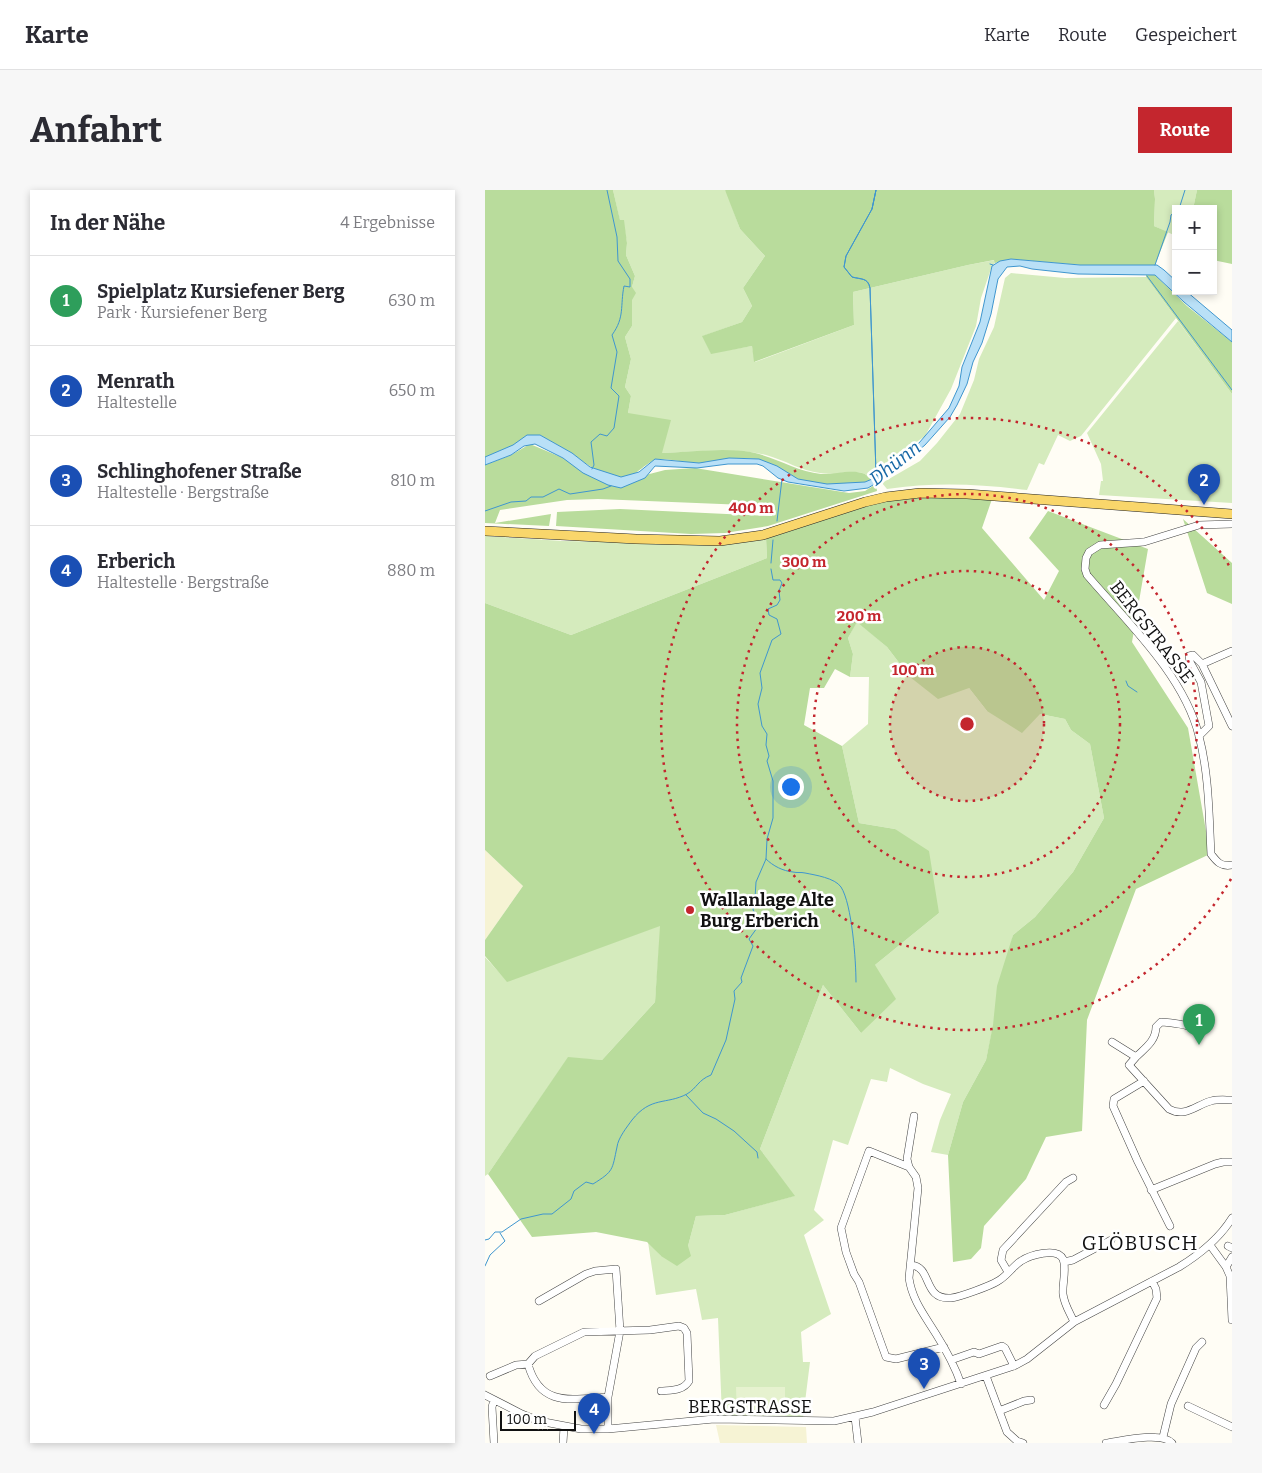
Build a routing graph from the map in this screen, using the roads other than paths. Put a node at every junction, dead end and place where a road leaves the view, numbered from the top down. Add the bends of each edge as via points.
1 (1232, 514) edge
2 (1232, 524) edge
3 (485, 531) edge
4 (1232, 651) edge
5 (1202, 664) junction
6 (1232, 726) edge
7 (1199, 736) junction
8 (1232, 865) edge
9 (1196, 1029) dead end
10 (1112, 1042) dead end
11 (1136, 1057) junction
12 (1144, 1081) junction
13 (1232, 1100) edge
14 (914, 1116) dead end
15 (1232, 1162) edge
16 (909, 1167) junction
17 (1073, 1178) dead end
18 (1151, 1190) junction
19 (1232, 1218) edge
20 (1170, 1226) dead end
21 (1111, 1240) dead end
22 (1210, 1245) junction
23 (1232, 1257) edge
24 (1064, 1262) junction
25 (911, 1265) junction
26 (1226, 1267) junction
27 (1008, 1272) junction
28 (1152, 1281) junction
29 (539, 1301) dead end
30 (1232, 1320) edge
31 (1074, 1322) junction
32 (620, 1331) junction
33 (1202, 1342) dead end
34 (944, 1346) junction
35 (951, 1360) junction
36 (528, 1364) junction
37 (1014, 1366) junction
38 (490, 1376) dead end
39 (986, 1376) junction
40 (961, 1384) junction
41 (661, 1391) dead end
42 (485, 1395) edge
43 (608, 1397) junction
44 (494, 1400) junction
45 (1031, 1400) dead end
46 (1104, 1405) dead end
47 (1188, 1406) dead end
48 (999, 1411) junction
49 (855, 1417) junction
50 (565, 1427) junction
51 (1232, 1427) edge
52 (608, 1429) junction
53 (1163, 1437) junction
54 (494, 1443) edge
55 (563, 1443) edge
56 (858, 1443) edge
57 (1023, 1443) edge
58 (1106, 1443) edge
59 (1172, 1443) edge

1 - 3 main road via 947,492 865,502 777,531 721,541
2 - 7 street, BERGSTRASSE via 1199,525 1144,542 1101,545 1085,558 1087,575 1169,672 1187,703
4 - 5 street
5 - 6 street
5 - 7 street via 1193,655 1189,656 1201,682 1208,713 1209,726
7 - 8 street, BERGSTRASSE via 1205,770 1211,854 1219,864
9 - 11 street via 1189,1025 1161,1022 1156,1027 1153,1040
10 - 11 street
11 - 12 street via 1129,1065
12 - 13 street via 1175,1112 1186,1112 1216,1100
12 - 18 street via 1114,1099 1113,1106
14 - 16 street via 907,1159
15 - 18 street via 1215,1164
16 - 25 street via 916,1177 917,1188
16 - 34 street via 869,1152 841,1228 854,1274 886,1357 896,1359
17 - 27 street via 1003,1250 1001,1260
18 - 20 street
19 - 22 street, BERGSTRASSE
21 - 24 street
22 - 26 street
22 - 28 street, BERGSTRASSE
23 - 26 street
24 - 27 street via 1055,1253 1037,1255 1022,1260
24 - 31 street via 1063,1296
25 - 27 street via 920,1267 933,1292 946,1298 998,1281
25 - 34 street via 912,1294
26 - 30 street via 1230,1276
28 - 31 street, BERGSTRASSE
28 - 46 street via 1157,1298
29 - 32 street via 585,1274 616,1268
31 - 37 street, BERGSTRASSE
32 - 36 street via 584,1332 535,1356
32 - 41 street via 684,1328 688,1340 689,1381 681,1389
32 - 43 street
33 - 53 street via 1196,1348 1171,1404
34 - 35 street
35 - 37 street via 1002,1346
35 - 40 street
36 - 38 street via 515,1365
36 - 43 street via 535,1383 547,1393 569,1399
37 - 39 street, BERGSTRASSE
39 - 40 street, BERGSTRASSE
39 - 48 street
40 - 49 street, BERGSTRASSE
42 - 44 street, BERGSTRASSE
43 - 52 street
44 - 50 street, BERGSTRASSE via 539,1421
44 - 54 street
45 - 48 street
47 - 51 street
48 - 57 street via 1007,1432
49 - 52 street, BERGSTRASSE via 819,1421 714,1419
49 - 56 street
50 - 52 street, BERGSTRASSE
50 - 55 street
53 - 58 street
53 - 59 street

